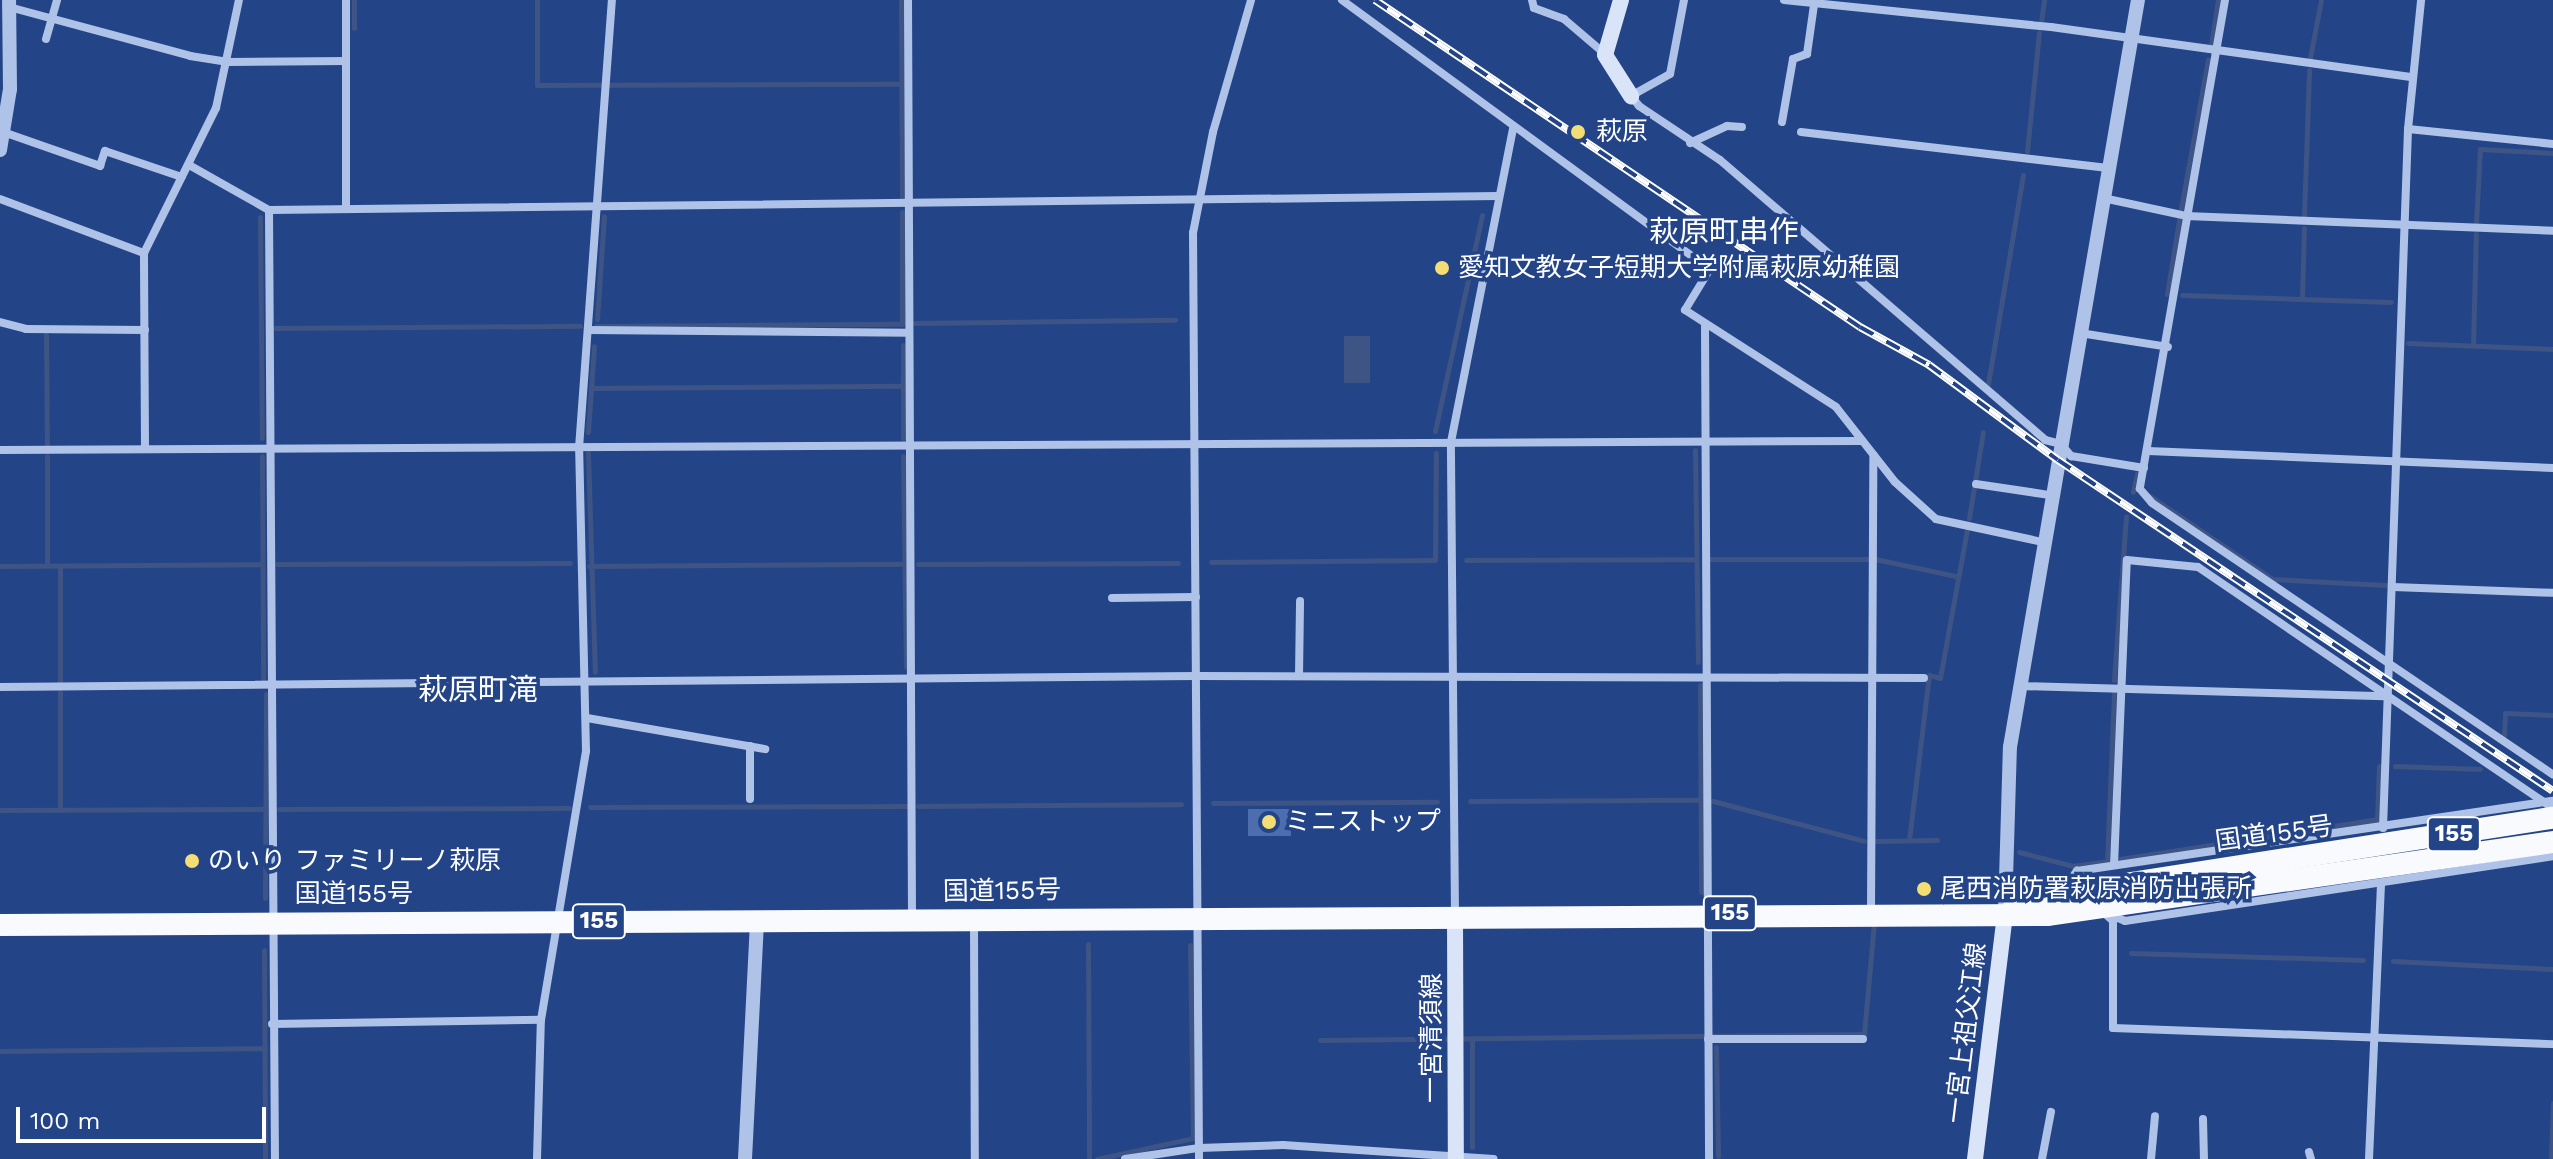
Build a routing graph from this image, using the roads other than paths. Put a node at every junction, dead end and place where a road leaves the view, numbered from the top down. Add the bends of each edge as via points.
1 (57, 0) edge
2 (239, 0) edge
3 (346, 0) edge
4 (612, 0) edge
5 (908, 0) edge
6 (1251, 0) edge
7 (1342, 0) edge
8 (1532, 0) edge
9 (1621, 0) edge
10 (1684, 0) edge
11 (1784, 0) edge
12 (2138, 0) edge
13 (2225, 0) edge
14 (2421, 0) edge
15 (9, 4) edge
16 (1846, 4) edge
17 (1814, 5) junction
18 (52, 18) junction
19 (2131, 38) junction
20 (46, 39) dead end
21 (2216, 53) junction
22 (1605, 55) junction
23 (346, 61) junction
24 (227, 62) junction
25 (2413, 77) junction
26 (1631, 96) junction
27 (1782, 122) dead end
28 (1742, 127) dead end
29 (1513, 128) junction
30 (2408, 129) junction
31 (1801, 132) dead end
32 (6, 133) junction
33 (1690, 143) junction
34 (2553, 144) edge
35 (0, 150) edge
36 (189, 165) junction
37 (2108, 168) junction
38 (182, 177) junction
39 (1499, 196) junction
40 (2103, 198) junction
41 (0, 199) edge
42 (1197, 201) junction
43 (597, 204) junction
44 (346, 205) junction
45 (908, 206) junction
46 (269, 210) junction
47 (2186, 216) junction
48 (2404, 226) junction
49 (2553, 231) edge
50 (144, 253) junction
51 (0, 322) edge
52 (1705, 326) junction
53 (145, 330) junction
54 (588, 330) junction
55 (909, 333) junction
56 (2080, 333) junction
57 (2168, 347) junction
58 (1704, 441) junction
59 (1862, 441) junction
60 (1451, 442) junction
61 (1194, 443) junction
62 (2061, 444) junction
63 (910, 447) junction
64 (579, 448) junction
65 (145, 449) junction
66 (270, 449) junction
67 (0, 450) edge
68 (2148, 451) junction
69 (1873, 455) junction
70 (2396, 461) junction
71 (2144, 468) junction
72 (2553, 468) edge
73 (1976, 484) dead end
74 (2050, 495) junction
75 (2042, 542) junction
76 (2393, 587) junction
77 (2553, 593) edge
78 (1196, 597) junction
79 (1112, 598) dead end
80 (1300, 601) dead end
81 (2389, 665) junction
82 (1705, 674) junction
83 (1874, 674) junction
84 (1197, 676) junction
85 (1299, 676) junction
86 (913, 678) junction
87 (1451, 678) junction
88 (1924, 678) dead end
89 (587, 680) junction
90 (272, 686) junction
91 (2020, 686) junction
92 (2122, 686) junction
93 (0, 687) edge
94 (2389, 696) junction
95 (587, 718) junction
96 (750, 746) junction
97 (765, 749) dead end
98 (2553, 774) edge
99 (750, 799) dead end
100 (2550, 807) edge
101 (2553, 808) edge
102 (2383, 828) junction
103 (2553, 842) edge
104 (2553, 856) edge
105 (2358, 860) junction
106 (2114, 865) junction
107 (2381, 884) junction
108 (2060, 894) junction
109 (2102, 911) junction
110 (1871, 912) junction
111 (1708, 913) junction
112 (2005, 913) junction
113 (1455, 916) junction
114 (1198, 917) junction
115 (974, 918) junction
116 (757, 920) junction
117 (912, 920) junction
118 (559, 921) junction
119 (272, 923) junction
120 (0, 925) edge
121 (541, 1020) junction
122 (272, 1024) junction
123 (2375, 1038) junction
124 (1708, 1039) junction
125 (1863, 1039) dead end
126 (2553, 1044) edge
127 (2051, 1112) dead end
128 (2155, 1116) dead end
129 (2203, 1119) dead end
130 (1199, 1148) junction
131 (1456, 1158) edge
132 (275, 1159) edge
133 (537, 1159) edge
134 (745, 1159) edge
135 (975, 1159) edge
136 (1125, 1159) edge
137 (1199, 1159) edge
138 (1494, 1159) edge
139 (1709, 1159) edge
140 (1975, 1159) edge
141 (2042, 1159) edge
142 (2151, 1159) edge
143 (2204, 1159) edge
144 (2369, 1159) edge

1 - 18 street
2 - 24 street
3 - 23 street
4 - 43 street
5 - 45 street
6 - 42 street
7 - 29 street
8 - 22 street via 1534,8 1564,19
9 - 22 main road
10 - 26 street via 1670,74
11 - 17 street
12 - 19 street
13 - 21 street
14 - 25 street
15 - 18 street
15 - 32 street
16 - 17 street
16 - 19 street
17 - 27 street via 1807,54 1793,59
18 - 20 street
18 - 24 street
19 - 21 street
19 - 37 street
21 - 25 street
21 - 47 street
22 - 26 main road
23 - 24 street
23 - 44 street
24 - 36 street via 216,108
25 - 30 street
26 - 33 street
28 - 33 street via 1727,126
29 - 39 street
29 - 52 street via 1710,269 1685,310
30 - 34 street
30 - 48 street
31 - 37 street
32 - 35 street
32 - 38 street via 100,166 105,151
33 - 62 street via 1720,160 1809,244 2045,440
36 - 38 street
36 - 46 street
37 - 40 street
38 - 50 street
39 - 42 street
39 - 60 street
40 - 47 street
40 - 56 street
41 - 50 street
42 - 45 street
42 - 61 street
43 - 44 street
43 - 45 street
43 - 54 street
44 - 46 street
45 - 55 street
46 - 66 street
47 - 48 street
47 - 57 street
48 - 49 street
48 - 70 street
50 - 53 street
51 - 53 street via 26,329
52 - 58 street
52 - 59 street via 1836,407
53 - 65 street
54 - 55 street
54 - 64 street
55 - 63 street
56 - 57 street
56 - 62 street
57 - 68 street
58 - 59 street
58 - 60 street
58 - 82 street
59 - 69 street
60 - 61 street
60 - 87 street
61 - 63 street
61 - 78 street
62 - 71 street via 2071,456
62 - 74 street
63 - 64 street
63 - 86 street
64 - 66 street
64 - 89 street
65 - 66 street
65 - 67 street
66 - 90 street
68 - 70 street
68 - 71 street
69 - 75 street via 1936,519
69 - 83 street
70 - 72 street
70 - 76 street
71 - 81 street via 2140,489 2152,503
73 - 74 street
74 - 75 street
75 - 91 street
76 - 77 street
76 - 81 street
78 - 79 street
78 - 84 street
80 - 85 street
81 - 94 street
81 - 98 street
82 - 83 street
82 - 87 street
82 - 111 street
83 - 88 street
83 - 110 street
84 - 85 street
84 - 86 street
84 - 114 street
85 - 87 street
86 - 89 street
86 - 117 street
87 - 113 street
89 - 90 street
89 - 95 street
90 - 93 street
90 - 119 street
91 - 92 street
91 - 112 street via 2004,829
92 - 94 street
92 - 94 street via 2127,560 2198,567
92 - 106 street
94 - 100 street
94 - 102 street
95 - 96 street
95 - 118 street
96 - 97 street
96 - 99 street
100 - 101 street
100 - 102 street
100 - 105 highway, 国道155号 / 155
102 - 106 street
103 - 105 highway, 国道155号 / 155
104 - 107 street
105 - 108 highway, 国道155号 / 155
105 - 109 highway, 国道155号 / 155
106 - 108 street via 2077,871
107 - 109 street via 2125,921
107 - 123 street
108 - 112 highway, 国道155号 / 155
109 - 112 highway, 国道155号 / 155
109 - 123 street via 2113,921 2113,1028
110 - 111 highway, 国道155号 / 155
110 - 112 highway, 国道155号 / 155
111 - 113 highway, 国道155号 / 155
111 - 124 street
112 - 140 main road, 一宮上祖父江線
113 - 114 highway, 国道155号 / 155
113 - 131 main road, 一宮清須線
114 - 115 highway, 国道155号 / 155
114 - 130 street
115 - 117 highway, 国道155号 / 155
115 - 135 street
116 - 117 highway, 国道155号 / 155
116 - 118 highway, 国道155号 / 155
116 - 134 street
118 - 119 highway, 国道155号 / 155
118 - 121 street
119 - 120 highway, 国道155号 / 155
119 - 122 street
121 - 122 street
121 - 133 street
122 - 132 street
123 - 126 street
123 - 144 street
124 - 125 street
124 - 139 street
127 - 141 street
128 - 142 street
129 - 143 street
130 - 131 street via 1283,1145
130 - 136 street
130 - 137 street
131 - 138 street

